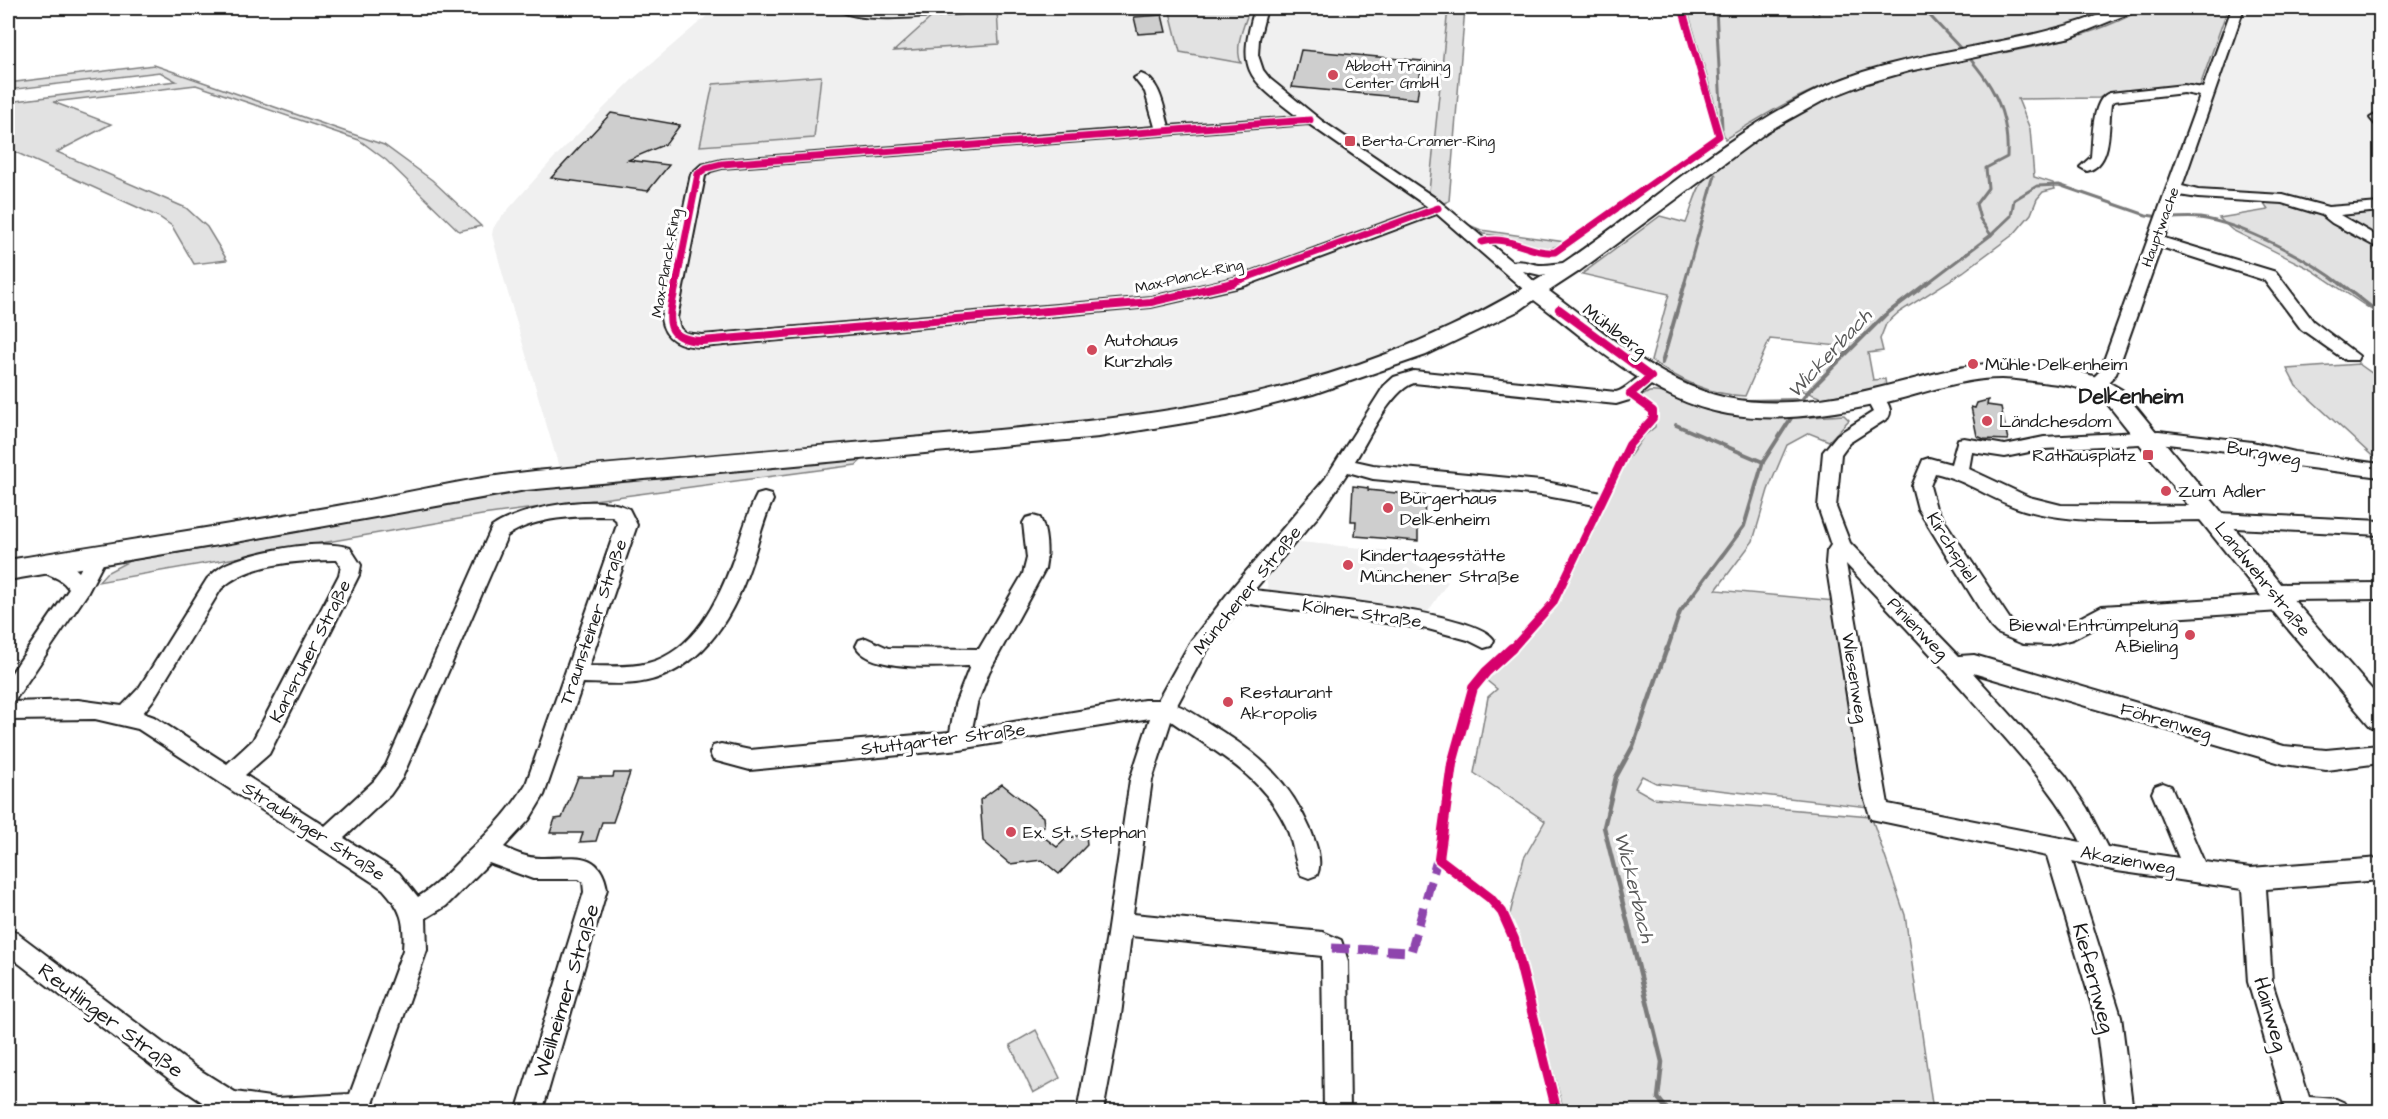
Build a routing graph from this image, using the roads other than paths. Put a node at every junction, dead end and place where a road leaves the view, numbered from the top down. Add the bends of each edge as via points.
1 (843, 8) edge
2 (976, 8) edge
3 (1261, 8) edge
4 (2129, 8) edge
5 (2238, 8) edge
6 (1141, 78) dead end
7 (2207, 93) junction
8 (1310, 120) junction
9 (1163, 130) junction
10 (2087, 167) dead end
11 (2173, 189) junction
12 (2380, 207) edge
13 (1438, 208) junction
14 (2327, 212) junction
15 (2155, 240) junction
16 (2380, 244) edge
17 (1491, 250) junction
18 (1518, 266) junction
19 (1571, 267) junction
20 (1541, 288) junction
21 (1512, 305) junction
22 (1559, 309) junction
23 (1588, 329) junction
24 (2351, 356) dead end
25 (1651, 377) junction
26 (2088, 381) junction
27 (1874, 397) junction
28 (2147, 437) junction
29 (1345, 465) junction
30 (2380, 471) edge
31 (1959, 472) junction
32 (1595, 498) dead end
33 (764, 500) dead end
34 (2212, 517) junction
35 (1033, 524) dead end
36 (2380, 528) edge
37 (1842, 547) junction
38 (98, 556) junction
39 (44, 564) junction
40 (8, 570) edge
41 (80, 589) junction
42 (2380, 591) edge
43 (1239, 594) junction
44 (2277, 598) junction
45 (1484, 640) dead end
46 (867, 646) dead end
47 (984, 657) junction
48 (1954, 665) junction
49 (575, 675) junction
50 (8, 694) edge
51 (1164, 710) junction
52 (8, 711) edge
53 (128, 715) junction
54 (2380, 718) edge
55 (960, 740) junction
56 (721, 753) dead end
57 (2380, 754) edge
58 (229, 776) junction
59 (2163, 794) dead end
60 (1879, 812) joint
61 (326, 839) junction
62 (2056, 847) junction
63 (486, 850) junction
64 (2099, 856) junction
65 (1309, 867) dead end
66 (2380, 869) edge
67 (2197, 872) junction
68 (2251, 879) junction
69 (414, 912) junction
70 (1120, 924) junction
71 (8, 941) edge
72 (358, 1109) edge
73 (2300, 1111) edge
74 (529, 1112) edge
75 (1090, 1112) edge
76 (1337, 1112) edge
77 (2120, 1112) edge
78 (2336, 1112) edge

1 - 2 street via 852,13 871,14
3 - 8 street via 1251,51 1255,68 1263,80
4 - 19 main road via 2065,33 1872,75 1800,104 1761,127
5 - 7 street, Hauptwache
6 - 9 street via 1152,91
7 - 10 street via 2184,89 2110,97 2104,102 2098,157
7 - 11 street, Hauptwache
8 - 9 street, Max-Planck-Ring
8 - 13 street
9 - 13 street, Max-Planck-Ring via 706,168 698,174 669,318 672,333 690,341 702,341 1150,302 1238,282
11 - 14 street via 2283,200
11 - 15 street, Hauptwache
12 - 14 street
13 - 17 street
14 - 16 street
15 - 24 street via 2270,276 2307,325
15 - 26 street, Hauptwache via 2107,374
17 - 18 street
17 - 20 street
18 - 19 street via 1540,270
18 - 20 street
19 - 20 main road
20 - 21 main road
20 - 22 main road, Mühlberg
20 - 23 main road, Mühlberg
21 - 22 main road
21 - 38 main road via 1452,336 1356,374 1184,416 1053,434 526,481
22 - 23 main road, Mühlberg
23 - 25 main road, Mühlberg
25 - 27 main road, Mühlberg via 1702,399 1738,408 1776,411
25 - 29 street, Münchener Straße via 1630,394 1610,398 1406,378 1390,390
26 - 27 main road, Mühlberg via 2026,371 1990,371
26 - 28 main road via 2114,396
27 - 37 street, Pinienweg via 1882,414 1843,439 1834,448 1830,461 1827,507
28 - 30 street, Burgweg via 2252,448 2295,459
28 - 31 street, Burgweg via 2044,443 2005,451 1964,444
28 - 34 main road, Landwehrstraße
29 - 32 street via 1373,472 1532,487
29 - 43 street, Münchener Straße via 1313,509
31 - 34 street, Kirchspiel via 2024,503 2061,512
31 - 44 street, Kirchspiel via 1929,465 1921,486 1927,509 1998,621 2023,636 2049,637 2073,631 2102,614
33 - 49 street via 730,590 695,645 670,664 649,672
34 - 36 street, Kirchspiel
34 - 44 main road, Landwehrstraße
35 - 47 street via 1034,573
37 - 48 street, Pinienweg
37 - 60 street, Wiesenweg via 1836,563
38 - 39 main road
38 - 41 street
39 - 40 main road
39 - 41 street via 69,574
41 - 50 street
42 - 44 street
43 - 45 street, Kölner Straße via 1428,621
43 - 51 street, Münchener Straße via 1198,647
44 - 54 main road, Landwehrstraße
46 - 47 street via 885,656
47 - 55 street via 964,704
48 - 57 street, Föhrenweg via 1974,664 2284,755 2326,760
48 - 64 street, Pinienweg via 2057,782
49 - 61 street, Traunsteiner Straße via 627,525 617,510 529,517 512,521 499,532 394,771 382,788
49 - 63 street, Traunsteiner Straße via 536,788 520,813
51 - 55 street, Stuttgarter Straße via 1144,709
51 - 65 street via 1177,714 1257,769 1295,820 1306,844
51 - 70 street, Münchener Straße via 1141,780
52 - 53 street, Straubinger Straße via 86,709
53 - 58 street, Straubinger Straße
53 - 58 street, Karlsruher Straße via 146,694 221,577 243,567 322,552 343,553 351,565 334,605 261,747
55 - 56 street, Stuttgarter Straße via 750,760
58 - 61 street, Straubinger Straße
59 - 67 street
60 - 62 street, Akazienweg
61 - 69 street, Straubinger Straße via 391,882
62 - 64 street, Akazienweg
62 - 77 street, Kiefernweg via 2108,1016
63 - 69 street, Traunsteiner Straße via 438,898
63 - 74 street, Weilheimer Straße via 537,869 582,868 595,881 596,892
64 - 67 street, Akazienweg
66 - 68 street, Akazienweg
67 - 68 street, Akazienweg
68 - 73 street, Hainweg via 2256,897 2259,982
69 - 72 street via 415,950
70 - 75 street, Münchener Straße
70 - 76 street via 1332,948 1336,961
71 - 72 street, Reutlinger Straße via 186,1076 227,1102 258,1109
73 - 78 street

